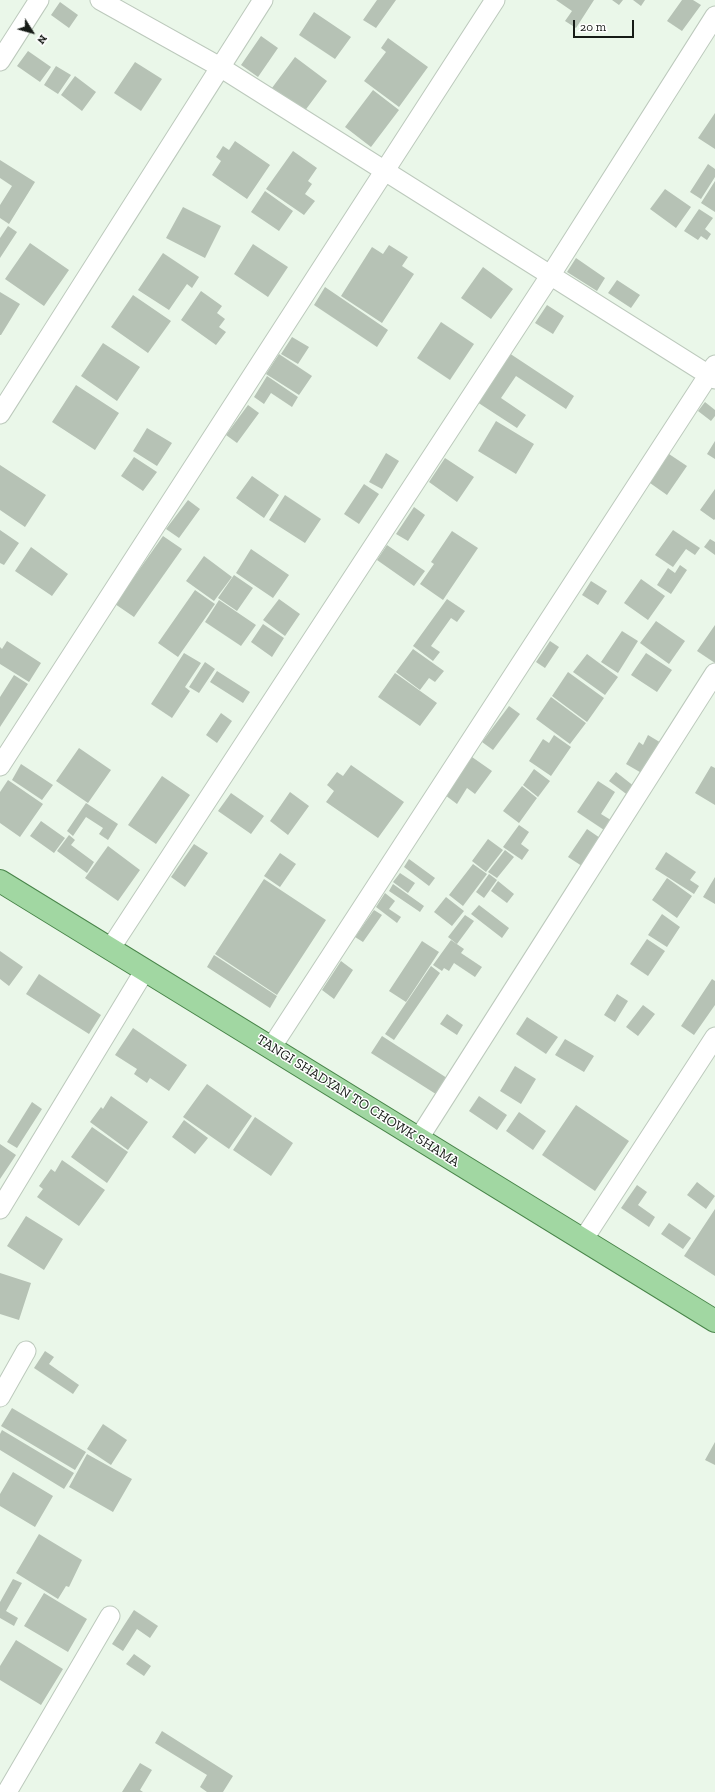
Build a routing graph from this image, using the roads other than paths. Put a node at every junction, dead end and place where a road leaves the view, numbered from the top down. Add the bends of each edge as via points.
1 (39, 0) edge
2 (100, 0) edge
3 (263, 0) edge
4 (495, 0) edge
5 (715, 16) edge
6 (0, 61) edge
7 (220, 67) junction
8 (384, 171) junction
9 (550, 276) junction
10 (713, 373) edge
11 (0, 414) edge
12 (715, 673) edge
13 (0, 766) edge
14 (0, 881) edge
15 (110, 949) junction
16 (144, 970) junction
17 (715, 1037) edge
18 (271, 1048) junction
19 (419, 1138) junction
20 (0, 1209) edge
21 (584, 1240) junction
22 (715, 1321) edge
23 (26, 1351) dead end
24 (0, 1396) edge
25 (110, 1616) dead end
26 (7, 1792) edge

1 - 6 street
2 - 7 street
3 - 7 street
4 - 8 street
5 - 9 street
7 - 8 street
7 - 11 street
8 - 9 street
8 - 13 street
9 - 10 street
9 - 15 street
10 - 18 street
12 - 19 street
14 - 15 main road, TANGI SHADYAN TO CHOWK SHAMA
15 - 16 main road, TANGI SHADYAN TO CHOWK SHAMA
16 - 18 main road, TANGI SHADYAN TO CHOWK SHAMA
16 - 20 street
17 - 21 street
18 - 19 main road, TANGI SHADYAN TO CHOWK SHAMA
19 - 21 main road, TANGI SHADYAN TO CHOWK SHAMA
21 - 22 main road, TANGI SHADYAN TO CHOWK SHAMA
23 - 24 street
25 - 26 street

